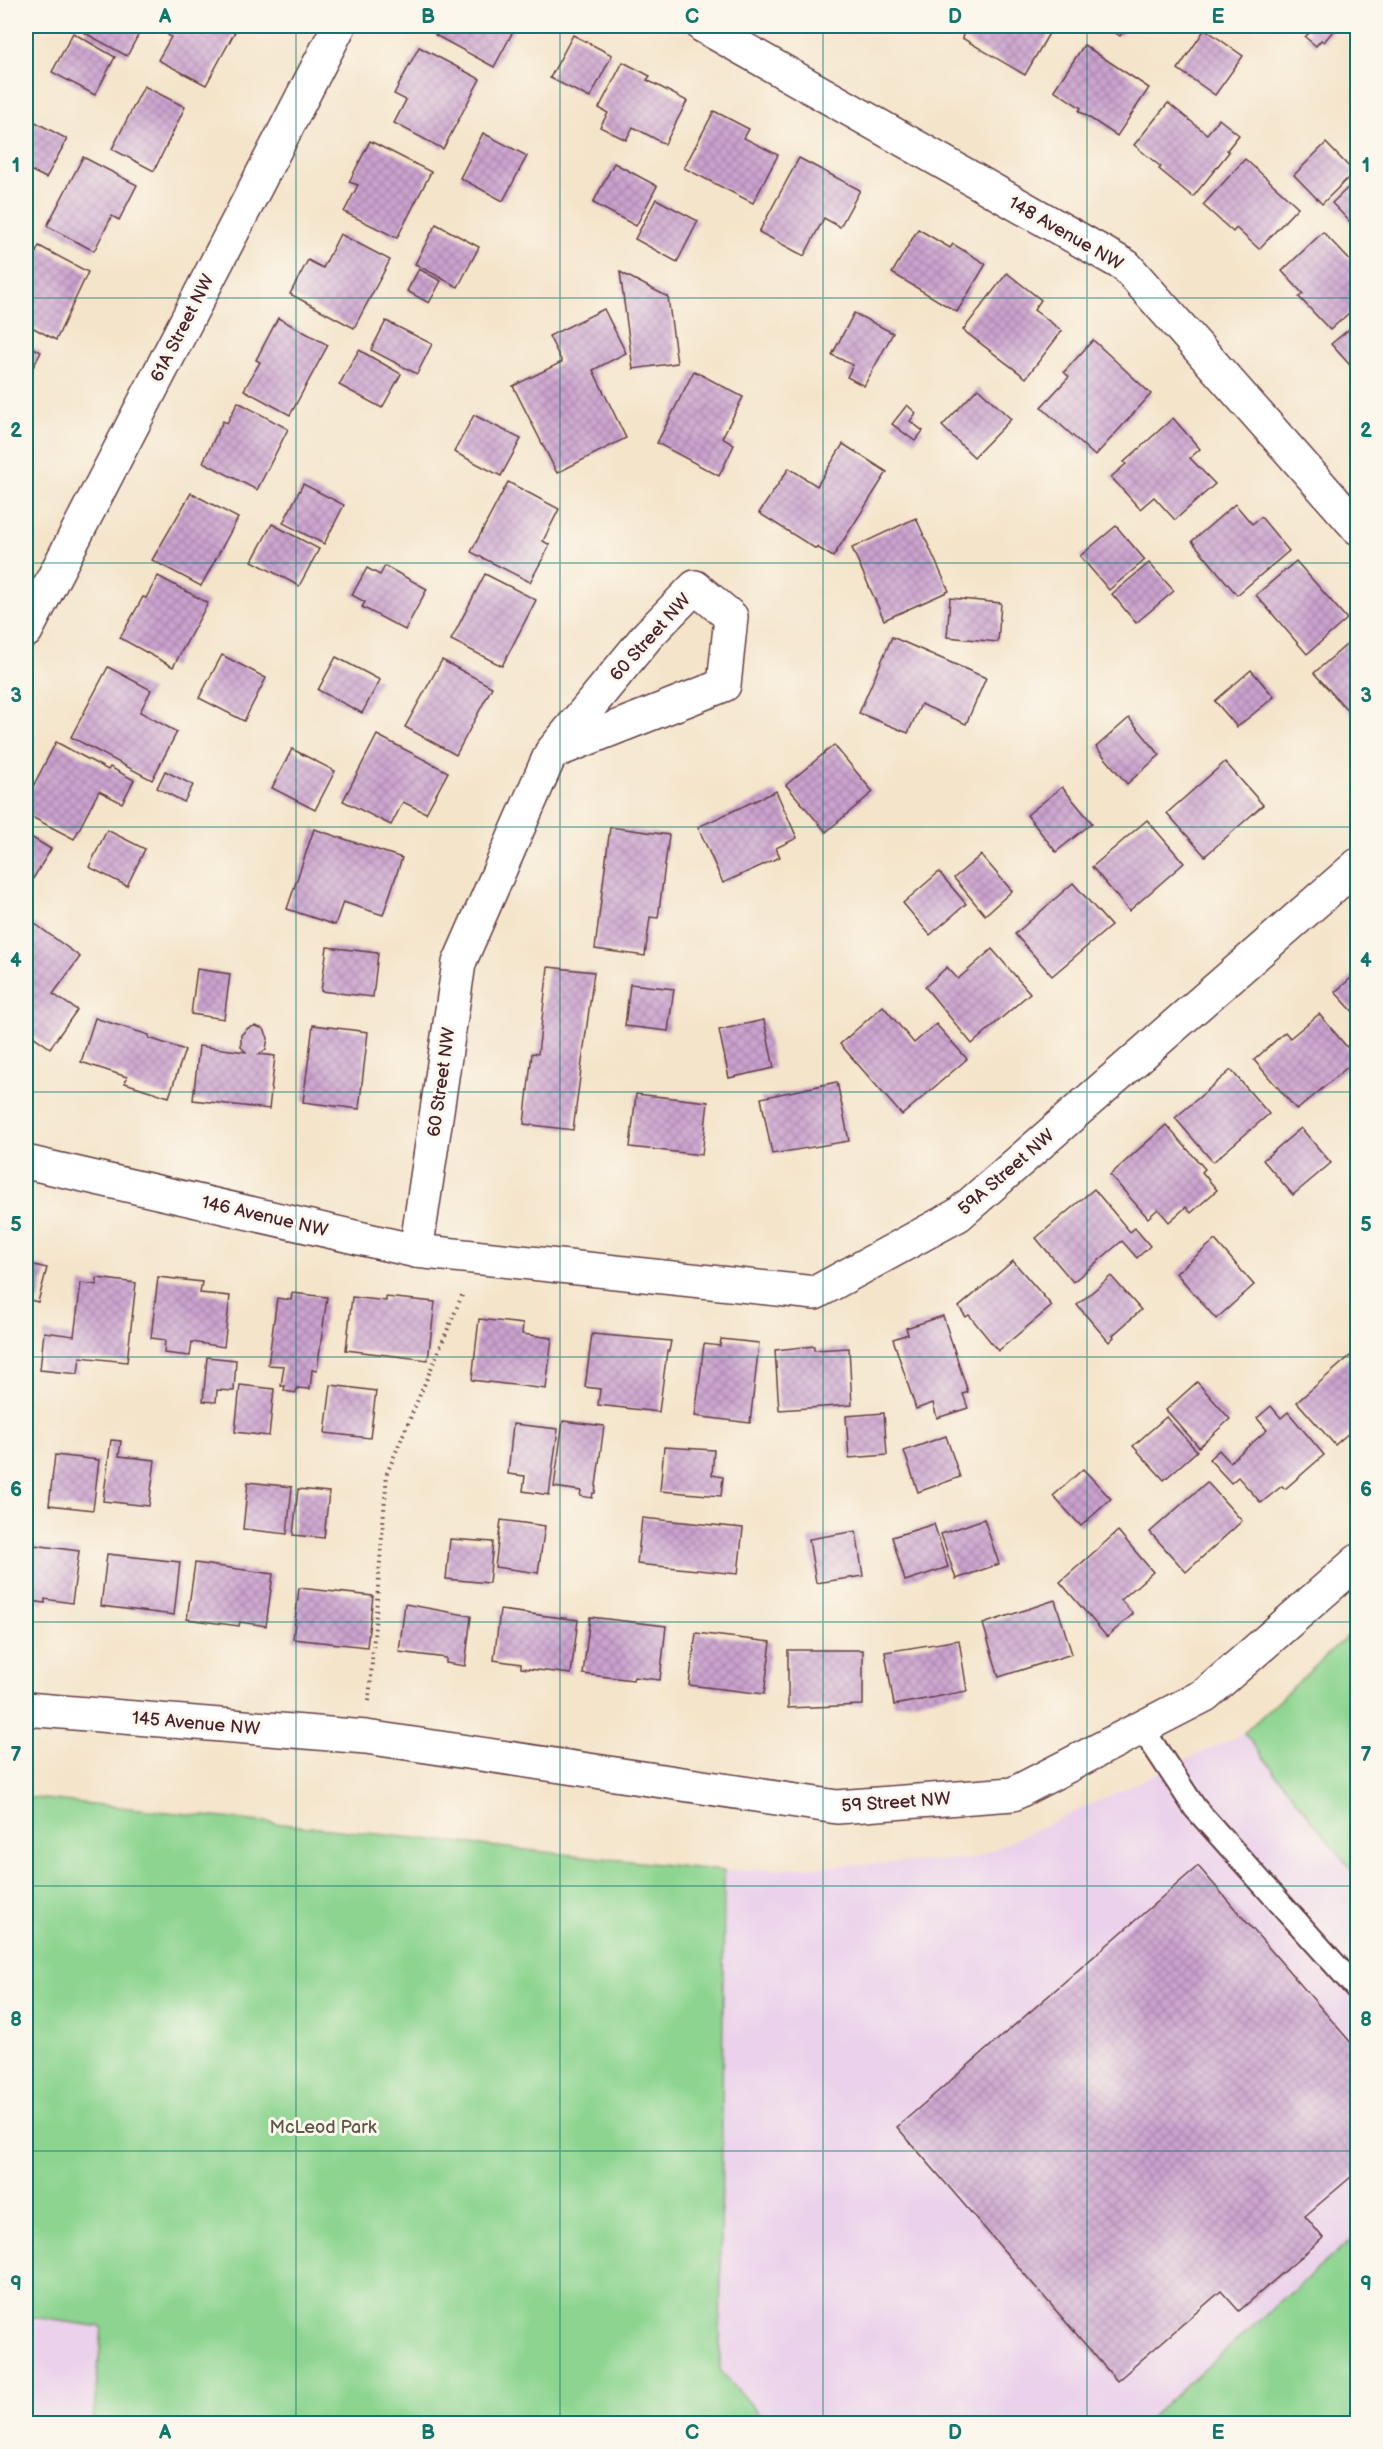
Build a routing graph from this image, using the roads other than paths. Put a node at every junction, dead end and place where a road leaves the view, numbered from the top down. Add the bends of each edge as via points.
1 (339, 26) edge
2 (703, 26) edge
3 (1358, 528) edge
4 (26, 631) edge
5 (551, 753) junction
6 (1358, 865) edge
7 (26, 1162) edge
8 (416, 1251) junction
9 (492, 1258) joint
10 (1358, 1561) edge
11 (26, 1709) edge
12 (1142, 1728) junction
13 (366, 1737) joint
14 (1358, 1990) edge

1 - 4 street, 61A Street NW
2 - 3 street, 148 Avenue NW via 1126,266
5 - 5 street, 60 Street NW via 724,685 731,616 695,587 648,635
5 - 8 street, 60 Street NW via 459,963
6 - 9 street, 59A Street NW via 958,1215 815,1293
7 - 8 street, 146 Avenue NW
8 - 9 street, 146 Avenue NW
10 - 12 street, 59 Street NW via 1205,1695
11 - 13 street, 145 Avenue NW
12 - 13 street, 59 Street NW via 1013,1794 837,1807
12 - 14 lane via 1195,1808

